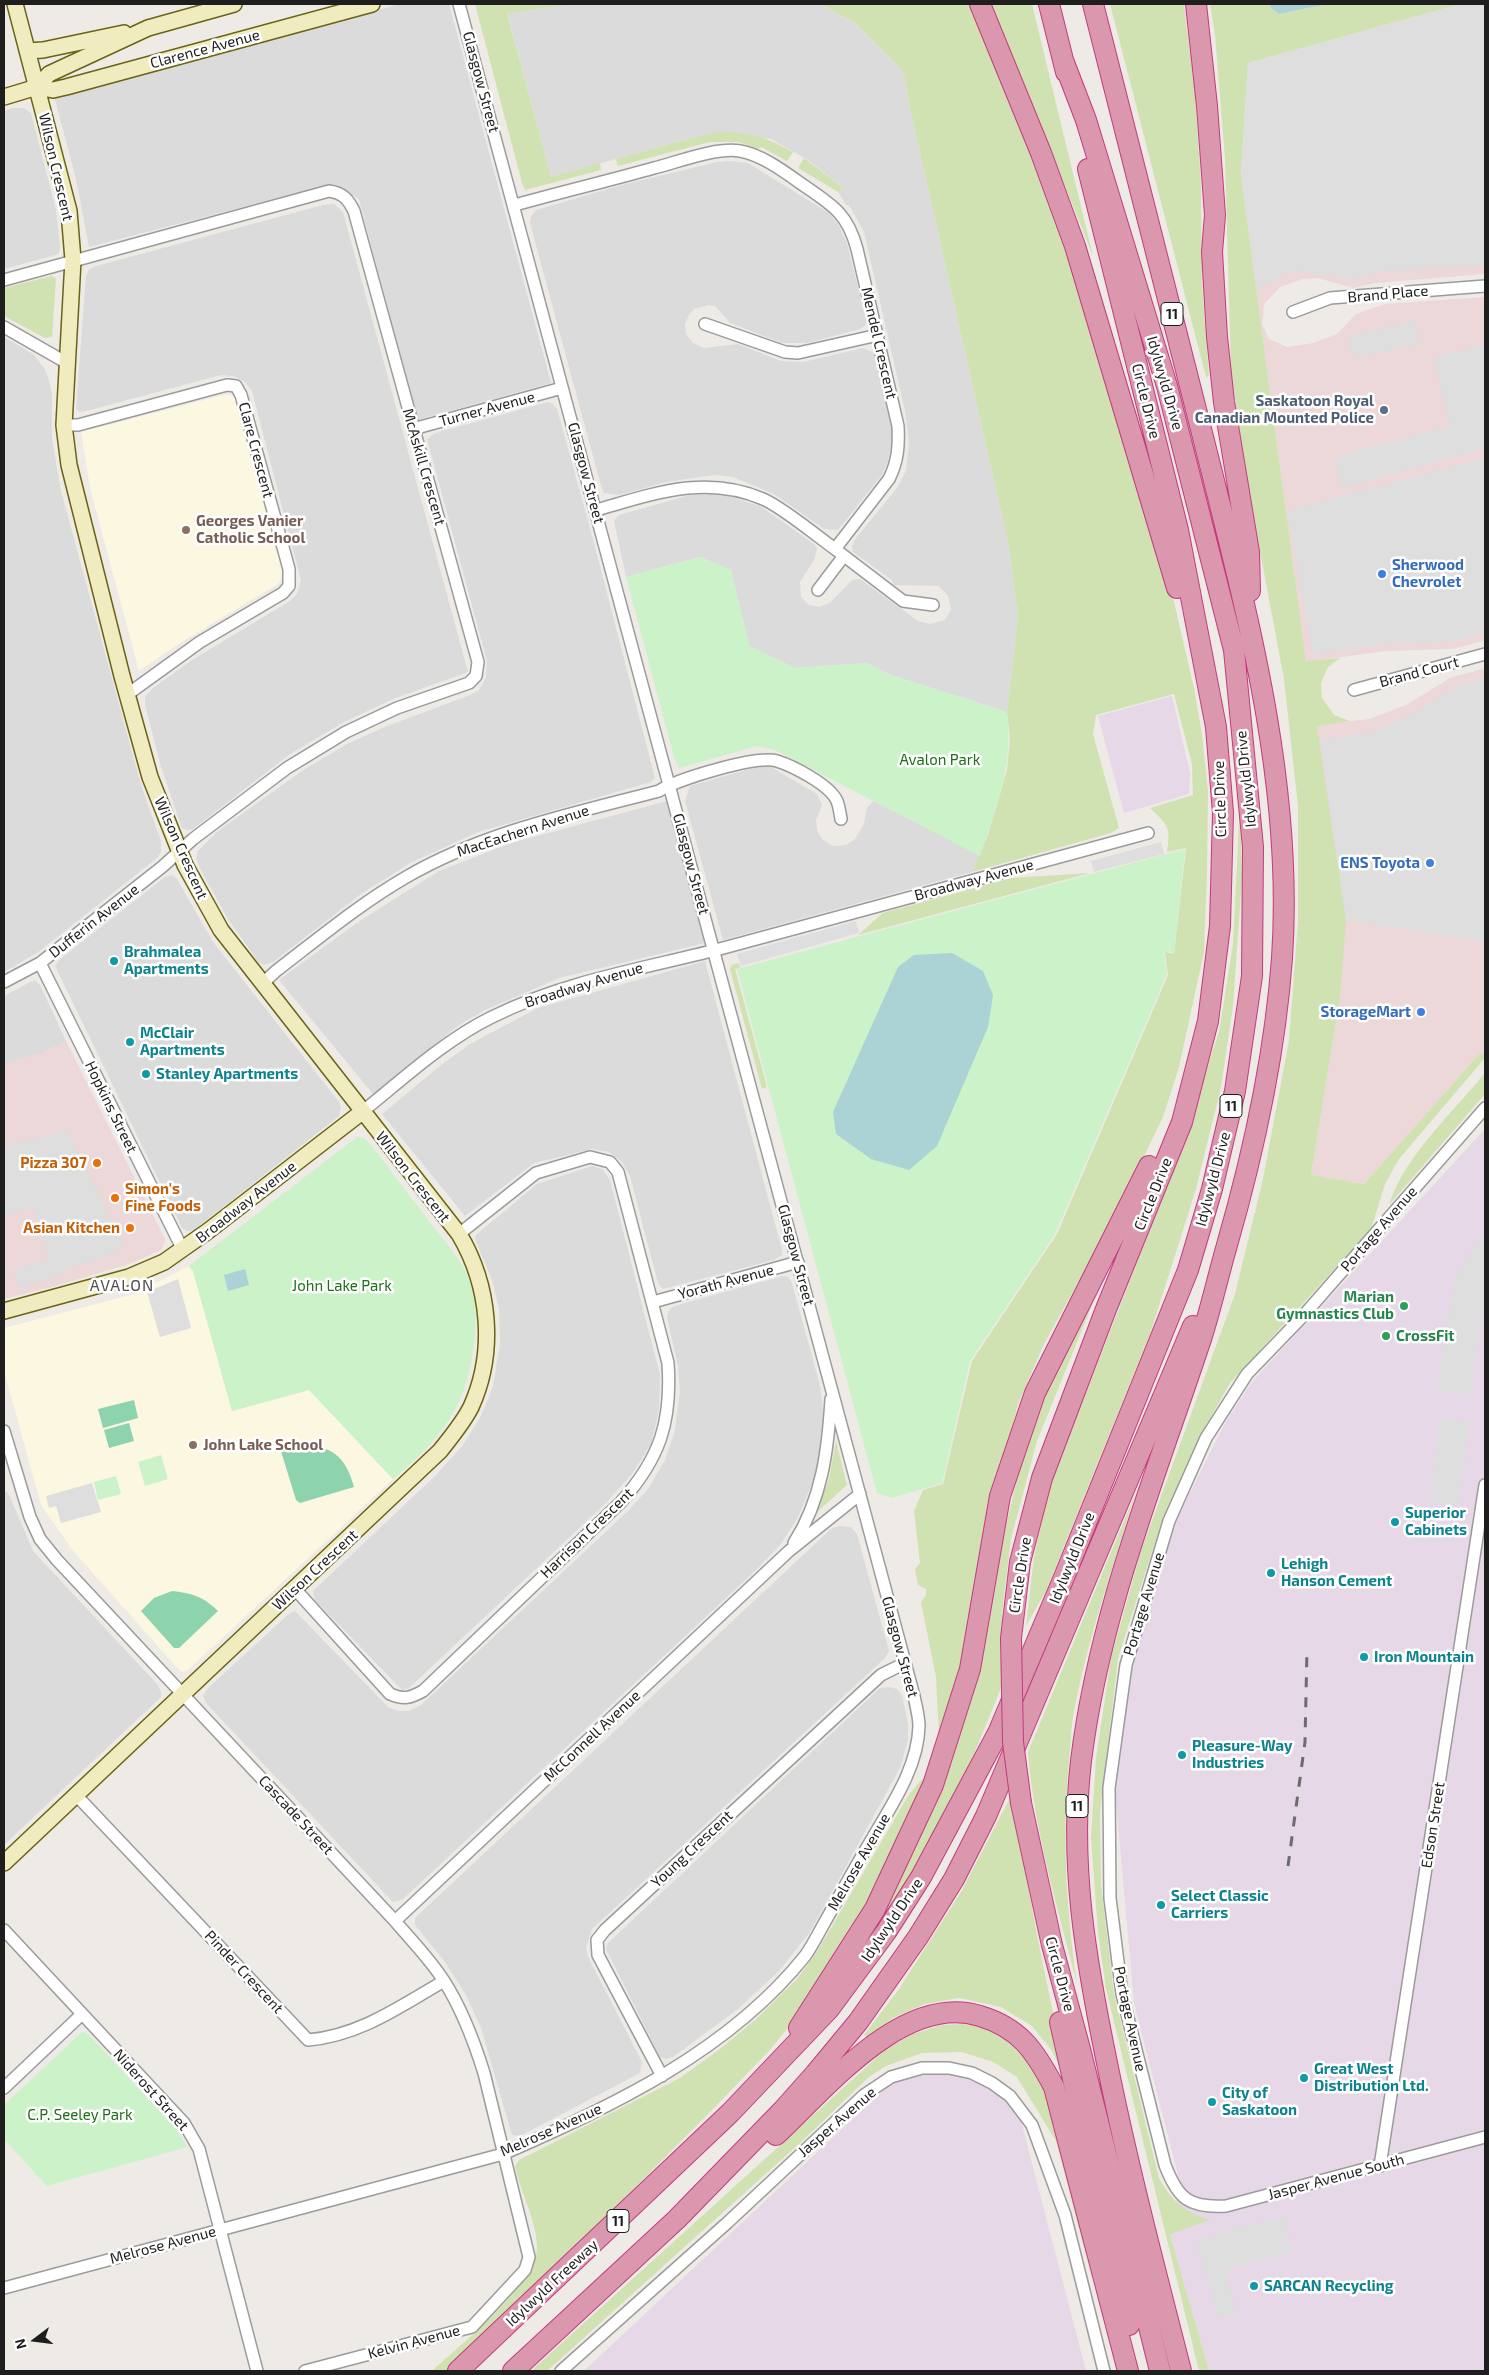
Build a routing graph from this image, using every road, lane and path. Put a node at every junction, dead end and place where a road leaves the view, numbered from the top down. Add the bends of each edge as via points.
1 (14, 4) edge
2 (234, 4) edge
3 (372, 4) edge
4 (459, 4) edge
5 (980, 4) edge
6 (1049, 4) edge
7 (1093, 4) edge
8 (1196, 4) edge
9 (148, 28) junction
10 (27, 51) junction
11 (1063, 60) junction
12 (37, 87) junction
13 (4, 97) edge
14 (515, 205) junction
15 (73, 260) junction
16 (4, 280) edge
17 (1485, 286) edge
18 (1293, 312) dead end
19 (705, 324) dead end
20 (4, 327) edge
21 (878, 335) junction
22 (67, 363) junction
23 (562, 388) junction
24 (64, 426) junction
25 (413, 429) junction
26 (596, 510) junction
27 (839, 553) junction
28 (818, 590) dead end
29 (933, 605) dead end
30 (1250, 625) junction
31 (1485, 654) edge
32 (1207, 680) junction
33 (1354, 690) dead end
34 (128, 694) junction
35 (670, 784) junction
36 (841, 819) dead end
37 (1148, 833) dead end
38 (179, 852) junction
39 (715, 950) junction
40 (40, 963) junction
41 (4, 982) edge
42 (262, 984) junction
43 (1194, 1067) junction
44 (1485, 1108) edge
45 (362, 1112) junction
46 (459, 1234) junction
47 (182, 1250) junction
48 (1226, 1251) junction
49 (798, 1262) junction
50 (653, 1302) junction
51 (4, 1311) edge
52 (831, 1388) junction
53 (4, 1431) edge
54 (10, 1477) edge
55 (1485, 1485) edge
56 (860, 1494) junction
57 (788, 1551) junction
58 (295, 1589) junction
59 (905, 1663) junction
60 (183, 1693) junction
61 (919, 1726) joint
62 (76, 1795) junction
63 (4, 1863) edge
64 (395, 1921) junction
65 (4, 1930) edge
66 (1052, 1945) junction
67 (444, 1981) junction
68 (81, 2015) junction
69 (774, 2067) junction
70 (662, 2076) junction
71 (4, 2088) edge
72 (1485, 2137) edge
73 (503, 2154) junction
74 (1380, 2166) junction
75 (1186, 2200) joint
76 (677, 2219) junction
77 (220, 2230) junction
78 (524, 2236) joint
79 (4, 2288) edge
80 (257, 2371) edge
81 (304, 2371) edge
82 (458, 2371) edge
83 (513, 2371) edge
84 (561, 2371) edge
85 (1104, 2371) edge
86 (1128, 2371) edge
87 (1140, 2371) edge
88 (1160, 2371) edge
89 (1181, 2371) edge

1 - 10 street, Wilson Crescent
2 - 9 street, Clarence Avenue
3 - 12 street, Clarence Avenue via 53,90
4 - 14 street, Glasgow Street
5 - 32 highway via 1041,152 1075,246
6 - 11 highway, Circle Drive / 11
7 - 30 highway, Circle Drive / 11
8 - 30 highway via 1215,215 1212,252 1217,338 1224,402 1249,552
9 - 10 street
9 - 12 street, Clarence Avenue via 52,73
10 - 12 street, Wilson Crescent
11 - 32 highway, Circle Drive / 11 via 1076,124 1178,530
11 - 69 highway, Idylwyld Drive / 11 via 1089,129 1166,386 1234,650 1253,847 1252,976 1235,1091 1212,1189 1188,1270 998,1733 921,1877 886,1932 829,2009
12 - 13 street, Clarence Avenue
12 - 15 street, Wilson Crescent via 69,212
14 - 21 street, Mendel Crescent via 723,151 738,150 753,155 786,173 844,217 852,230
14 - 23 street, Glasgow Street
15 - 16 street
15 - 22 street, Wilson Crescent
15 - 25 street, McAskill Crescent via 329,191 338,192 349,200 354,211
17 - 18 street, Brand Place via 1330,298
19 - 21 street via 785,352 798,353
20 - 22 street
21 - 27 street, Mendel Crescent via 898,426 896,466
22 - 24 street, Wilson Crescent
23 - 25 street, Turner Avenue
23 - 26 street, Glasgow Street
24 - 34 street, Wilson Crescent via 75,497
24 - 34 street, Clare Crescent via 227,385 236,386 289,569 289,586 283,593 200,642
25 - 38 street, McAskill Crescent via 478,662 476,676 461,687 397,708 346,732 287,768
26 - 27 street via 665,491 713,486 765,500
26 - 35 street, Glasgow Street
27 - 28 street, Mendel Crescent
27 - 29 street via 903,601
30 - 48 highway, Circle Drive / 11 via 1275,774 1282,871 1282,953 1273,1046 1251,1159
31 - 33 street, Brand Court
32 - 43 highway, Circle Drive / 11 via 1216,727 1223,813 1220,926 1208,1021
34 - 38 street, Wilson Crescent via 150,777
35 - 36 street, MacEachern Avenue via 759,760 776,761 826,786 836,800
35 - 39 street, Glasgow Street
35 - 42 street, MacEachern Avenue via 659,791 505,834 408,875 367,901
37 - 39 street, Broadway Avenue
38 - 40 street, Dufferin Avenue
38 - 42 street, Wilson Crescent via 216,923
39 - 45 street, Broadway Avenue via 566,987 491,1017 449,1044
39 - 49 street, Glasgow Street
40 - 41 street, Dufferin Avenue
40 - 47 street, Hopkins Street
42 - 45 street, Wilson Crescent
43 - 66 highway, Circle Drive / 11, bridge via 1182,1122 1042,1478 1020,1562 1011,1638 1013,1742 1022,1803
43 - 69 highway via 1184,1080 1143,1182 1035,1393 1000,1496 970,1669 933,1786 875,1909
44 - 75 street, Portage Avenue via 1303,1316 1247,1374 1206,1438 1169,1521 1126,1665 1109,1788 1110,1898 1122,1994 1165,2165 1173,2185
45 - 46 street, Wilson Crescent
45 - 47 street, Broadway Avenue
46 - 50 street, Harrison Crescent via 536,1173 590,1157 603,1159 618,1172
46 - 58 street, Wilson Crescent via 474,1263 487,1323 486,1354 470,1408 440,1451
47 - 51 street, Broadway Avenue via 129,1278
48 - 76 highway, Idylwyld Drive / 11 via 986,1816 954,1879 858,2022 783,2110
48 - 89 highway, Circle Drive / 11 via 1203,1331 1111,1607 1093,1687 1077,1807 1077,1870 1090,1979 1131,2178
49 - 50 street, Yorath Avenue
49 - 52 street, Glasgow Street
50 - 58 street, Harrison Crescent via 668,1363 670,1389 665,1426 656,1455 640,1482 422,1690 411,1698 390,1694
52 - 56 street, Glasgow Street
52 - 57 street, McConnell Avenue via 828,1445 821,1484 809,1515
53 - 54 street, Cascade Street
54 - 60 street, Cascade Street via 40,1538
55 - 74 street, Edson Street
56 - 57 street, McConnell Avenue
56 - 59 street, Glasgow Street
57 - 64 street, McConnell Avenue
58 - 60 street, Wilson Crescent
59 - 61 street, Glasgow Street
59 - 70 street, Young Crescent via 881,1675 597,1940 598,1955
60 - 62 street, Wilson Crescent
60 - 64 street, Cascade Street
61 - 70 street, Melrose Avenue via 902,1786 806,1954 785,1979 739,2021
62 - 63 street, Wilson Crescent
62 - 67 street, Pinder Crescent via 308,2040 355,2031
64 - 67 street, Cascade Street
65 - 68 street, Niderost Street
66 - 87 highway via 1060,2023
66 - 88 highway, Circle Drive / 11
67 - 73 street, Cascade Street via 475,2043
68 - 71 street
68 - 77 street, Niderost Street via 184,2123 199,2148
69 - 82 highway, Idylwyld Freeway / 11 via 667,2174
70 - 73 street, Melrose Avenue via 563,2128
72 - 74 street, Jasper Avenue South
73 - 77 street, Melrose Avenue
73 - 78 street, Cascade Street
74 - 75 street, Jasper Avenue South via 1226,2206 1211,2207
76 - 83 highway, 11
76 - 86 highway via 734,2175 879,2040 905,2024 944,2012 970,2013 999,2022 1023,2040 1039,2059 1054,2087
77 - 79 street, Melrose Avenue
77 - 80 street, Niderost Street
78 - 81 street, Kelvin Avenue via 529,2257 525,2270 472,2327
84 - 85 street, Jasper Avenue via 706,2243 864,2095 890,2078 922,2068 949,2068 972,2073 992,2083 1010,2096 1032,2125 1065,2215

